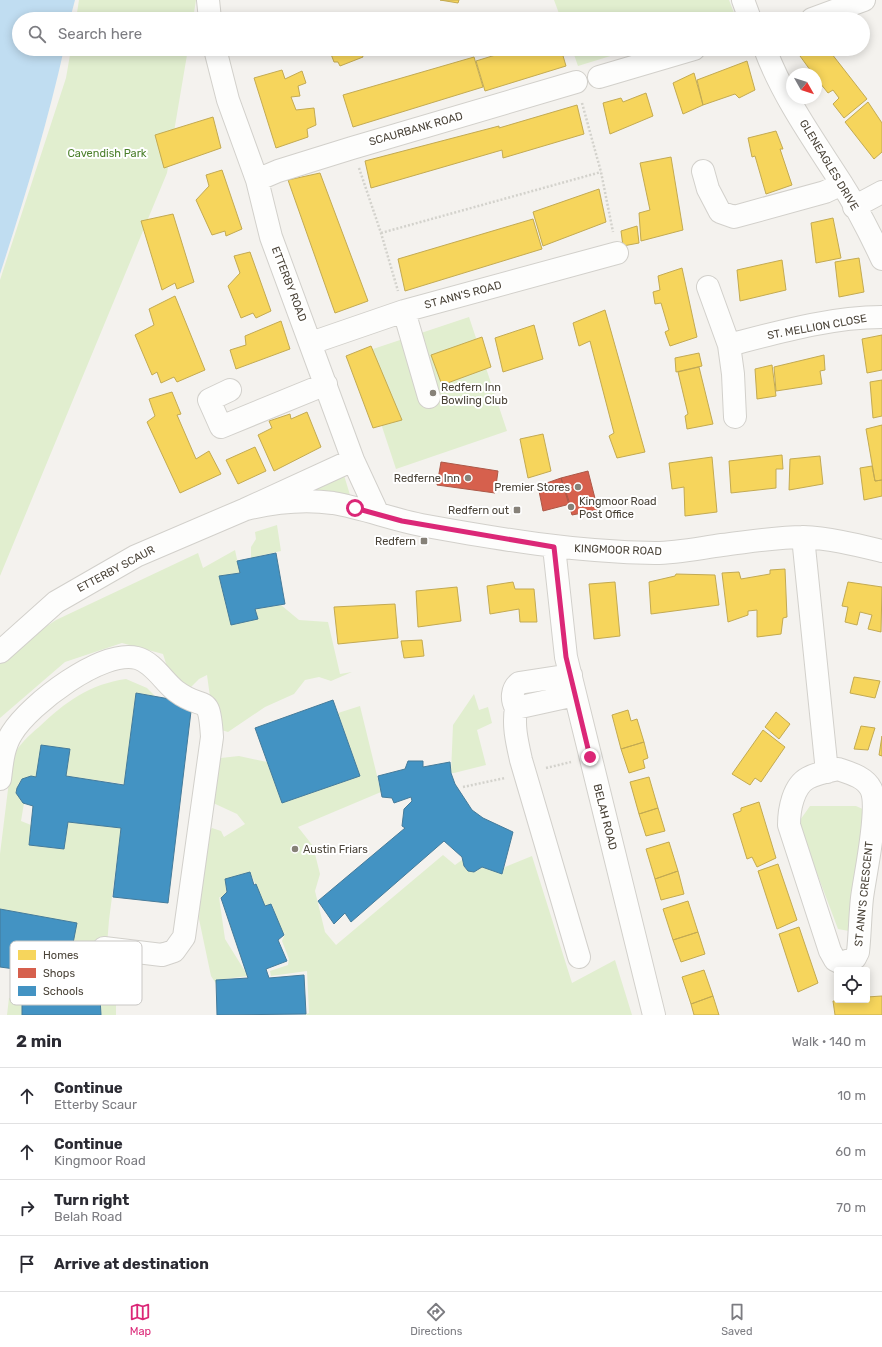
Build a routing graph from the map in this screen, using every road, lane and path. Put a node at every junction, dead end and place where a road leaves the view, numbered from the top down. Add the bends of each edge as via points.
1 (208, 0) edge
2 (743, 0) edge
3 (864, 0) edge
4 (209, 12) edge
5 (747, 12) edge
6 (831, 12) edge
7 (217, 56) edge
8 (670, 56) edge
9 (768, 56) edge
10 (599, 77) dead end
11 (576, 82) joint
12 (352, 148) junction
13 (703, 171) dead end
14 (601, 172) junction
15 (257, 180) junction
16 (842, 184) junction
17 (882, 192) edge
18 (854, 207) junction
19 (381, 233) junction
20 (617, 253) joint
21 (882, 259) edge
22 (708, 287) dead end
23 (404, 311) junction
24 (882, 317) edge
25 (311, 343) junction
26 (729, 345) junction
27 (326, 384) junction
28 (230, 390) dead end
29 (429, 397) dead end
30 (735, 417) dead end
31 (353, 460) junction
32 (246, 509) junction
33 (378, 514) junction
34 (803, 537) junction
35 (554, 547) junction
36 (882, 551) edge
37 (0, 652) edge
38 (573, 685) junction
39 (827, 772) junction
40 (0, 779) edge
41 (878, 798) edge
42 (142, 953) edge
43 (579, 957) dead end
44 (654, 1015) edge

1 - 4 street
2 - 5 street
3 - 6 street
7 - 15 street, ETTERBY ROAD via 228,100
8 - 10 street
9 - 16 street, GLENEAGLES DRIVE via 777,79
11 - 12 street, SCAURBANK ROAD
11 - 14 path
12 - 15 street, SCAURBANK ROAD
12 - 19 path
13 - 16 street via 708,189 720,212 734,217 824,192
14 - 19 path
14 - 20 path
15 - 25 street, ETTERBY ROAD via 271,237
16 - 18 street, GLENEAGLES DRIVE
17 - 18 street
18 - 21 street, GLENEAGLES DRIVE
19 - 23 path
20 - 23 street, ST ANN'S ROAD
22 - 26 street
23 - 25 street, ST ANN'S ROAD
23 - 29 street
24 - 26 street, ST. MELLION CLOSE via 792,329
25 - 27 street, ETTERBY ROAD
26 - 30 street
27 - 28 street via 221,427 209,400
27 - 31 street, ETTERBY ROAD
31 - 32 street, ETTERBY SCAUR
31 - 33 street, ETTERBY ROAD
32 - 33 street, ETTERBY SCAUR via 303,501 333,503
32 - 37 street, ETTERBY SCAUR via 136,556 56,602
33 - 35 street, KINGMOOR ROAD via 402,521
34 - 35 street, KINGMOOR ROAD via 657,553
34 - 36 street, KINGMOOR ROAD
34 - 39 street
35 - 38 street, BELAH ROAD via 566,657
38 - 43 street via 519,683 515,686 513,703 516,708 515,733 521,760
38 - 44 street, BELAH ROAD
39 - 41 street, ST ANN'S CRESCENT via 838,769 854,774 866,782
39 - 41 street, ST ANN'S CRESCENT via 807,778 798,788 792,800 789,825 830,951 835,960 841,962 855,958 858,952 862,900
40 - 42 street via 4,749 12,732 22,720 45,696 71,679 114,659 137,658 150,666 182,696 205,704 210,711 212,737 184,937 174,951 162,955

